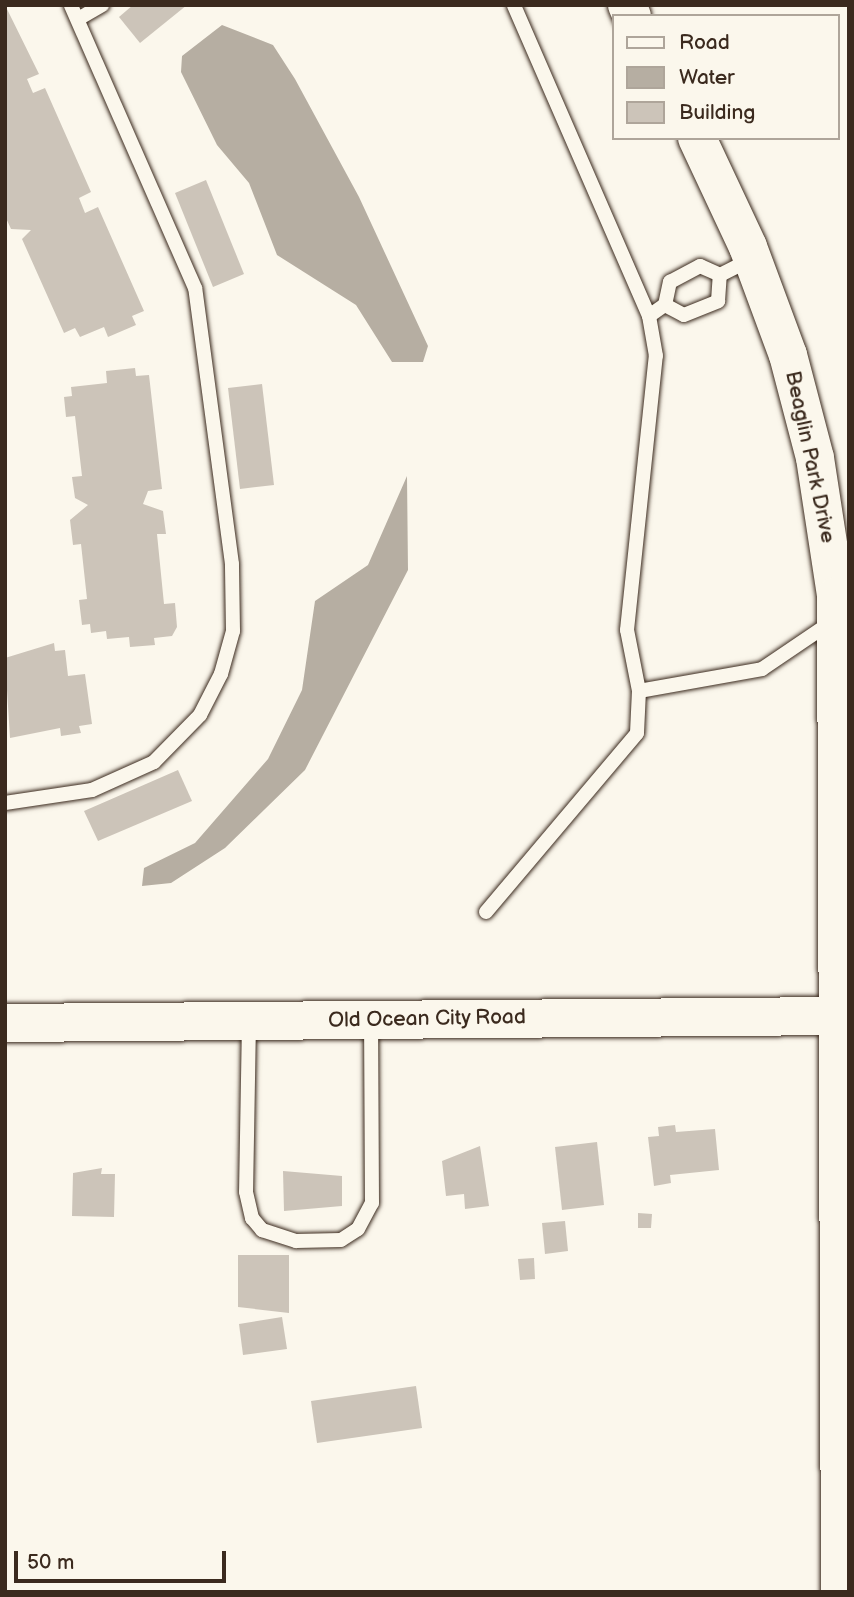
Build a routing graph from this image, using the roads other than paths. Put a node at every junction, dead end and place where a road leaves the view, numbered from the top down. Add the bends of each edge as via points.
1 (71, 5) edge
2 (102, 5) edge
3 (514, 5) edge
4 (78, 19) junction
5 (698, 140) edge
6 (736, 267) junction
7 (665, 306) junction
8 (649, 316) junction
9 (837, 619) junction
10 (639, 691) junction
11 (5, 803) edge
12 (486, 912) dead end
13 (845, 1016) edge
14 (249, 1021) junction
15 (371, 1021) junction
16 (5, 1023) edge
17 (840, 1592) edge

1 - 4 lane
2 - 4 lane
3 - 8 lane
4 - 11 lane via 197,298 232,564 233,631 222,674 200,715 154,762 92,790
5 - 6 main road, Beaglin Park Drive
6 - 7 lane via 700,266 670,282
6 - 7 lane via 718,301 684,315
6 - 9 main road, Beaglin Park Drive via 815,458
7 - 8 lane
8 - 10 lane via 656,356 627,630
9 - 10 lane via 762,669
9 - 13 main road, Beaglin Park Drive
10 - 12 lane via 638,733
13 - 15 main road, Old Ocean City Road
13 - 17 main road, Beaglin Park Drive
14 - 15 main road, Old Ocean City Road
14 - 15 lane via 246,1192 252,1218 262,1230 296,1241 341,1240 358,1229 372,1203
14 - 16 main road, Old Ocean City Road

